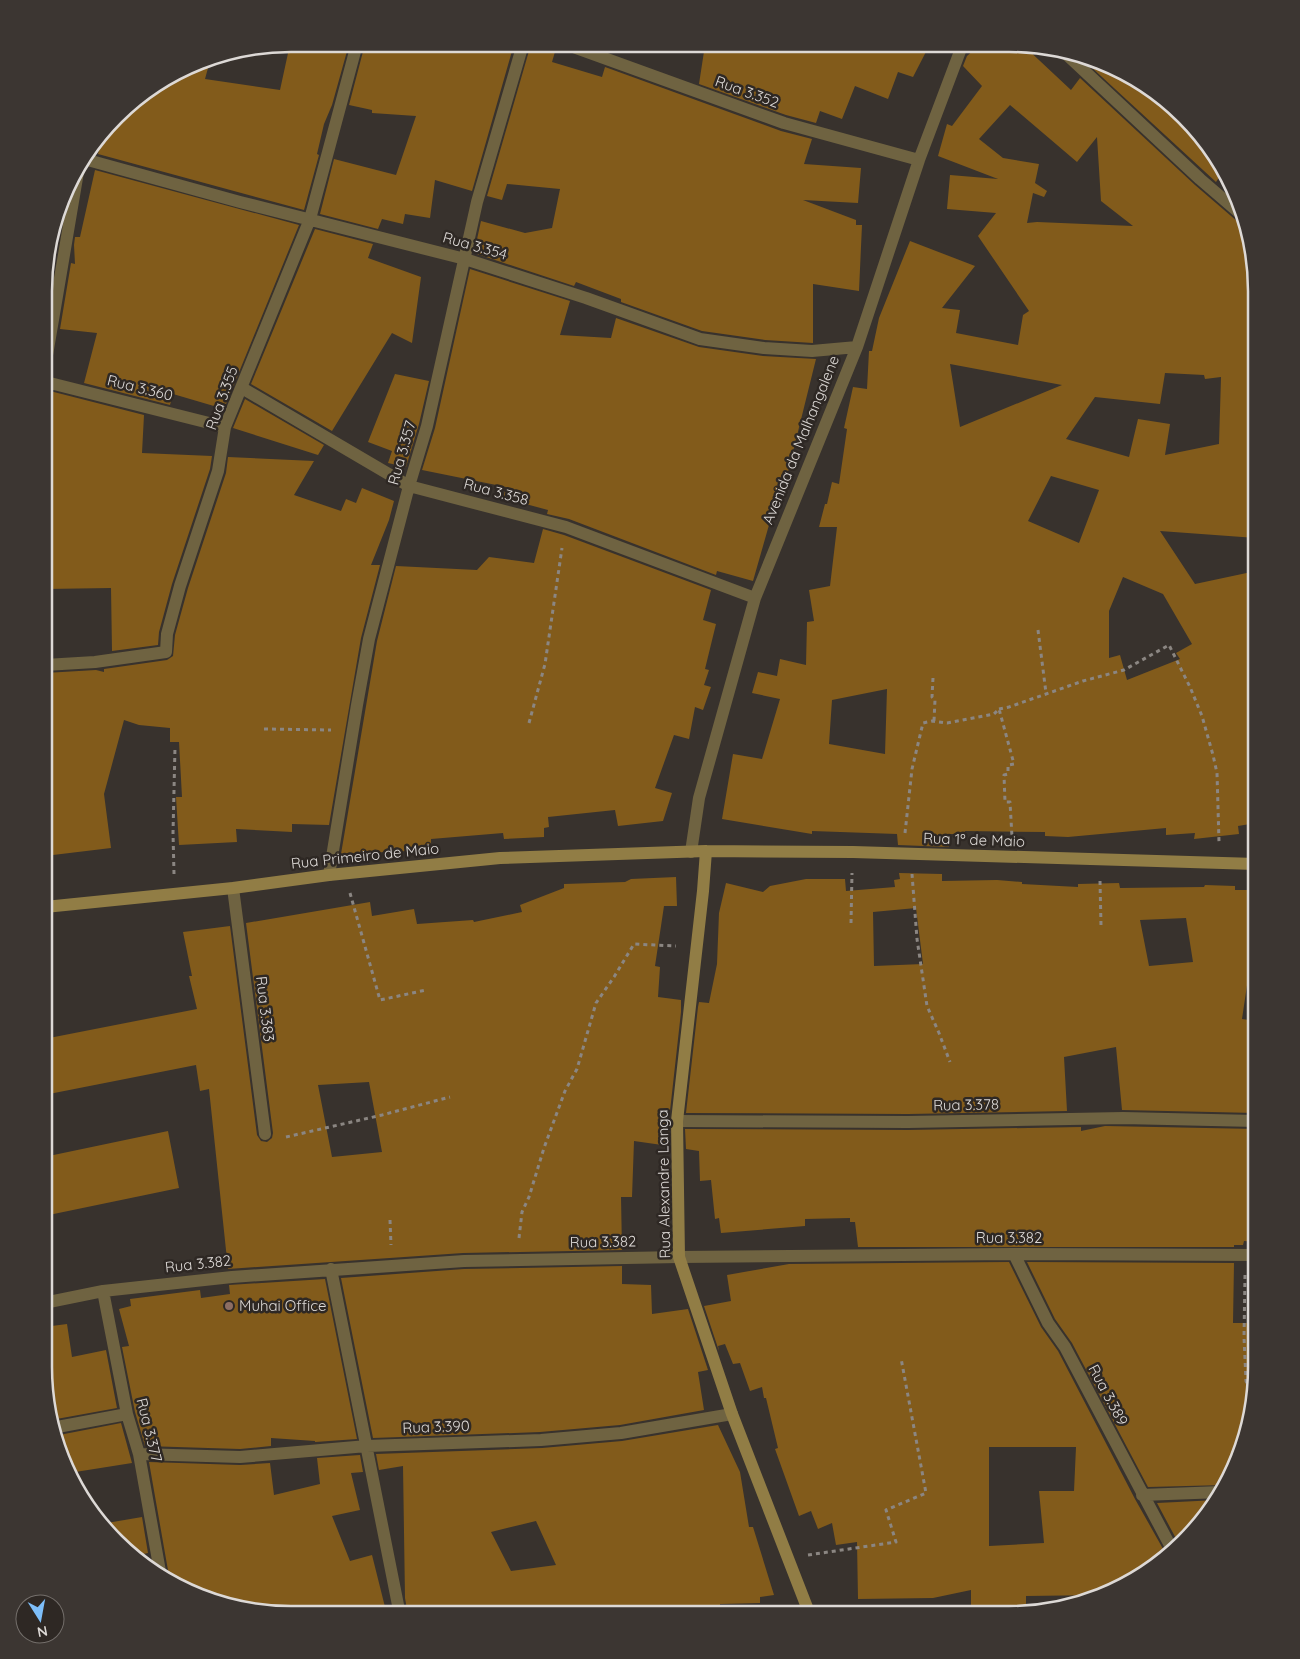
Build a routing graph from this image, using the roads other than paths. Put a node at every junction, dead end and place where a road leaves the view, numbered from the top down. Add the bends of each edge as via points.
1 (355, 52) edge
2 (521, 52) edge
3 (590, 52) edge
4 (960, 52) edge
5 (1075, 62) edge
6 (92, 160) edge
7 (919, 160) junction
8 (73, 195) edge
9 (1231, 206) edge
10 (310, 220) junction
11 (465, 259) junction
12 (53, 318) edge
13 (857, 346) junction
14 (53, 384) edge
15 (242, 388) junction
16 (226, 427) junction
17 (409, 486) junction
18 (755, 598) junction
19 (53, 665) edge
20 (706, 851) junction
21 (691, 852) junction
22 (1248, 864) edge
23 (328, 875) junction
24 (233, 888) junction
25 (53, 906) edge
26 (676, 1121) junction
27 (1248, 1121) edge
28 (265, 1134) road end
29 (1014, 1254) junction
30 (1248, 1255) edge
31 (679, 1257) junction
32 (331, 1269) junction
33 (103, 1291) junction
34 (53, 1301) edge
35 (127, 1414) junction
36 (732, 1414) junction
37 (60, 1426) edge
38 (367, 1446) junction
39 (139, 1454) junction
40 (1212, 1492) edge
41 (1142, 1496) junction
42 (1169, 1544) edge
43 (159, 1566) edge
44 (398, 1606) edge
45 (807, 1606) edge

1 - 10 street, Rua 3.355
2 - 11 street, Rua 3.357 via 477,202
3 - 7 street, Rua 3.352 via 784,123
4 - 7 street, Avenida da Malhangalene
5 - 9 street
6 - 10 street, Rua 3.354
7 - 13 street, Avenida da Malhangalene
8 - 12 street
10 - 11 street, Rua 3.354
10 - 15 street, Rua 3.355
11 - 13 street, Rua 3.354 via 700,339 812,351
11 - 17 street, Rua 3.357 via 427,426
13 - 18 street, Avenida da Malhangalene
14 - 16 street, Rua 3.360
15 - 16 street, Rua 3.355
15 - 17 street, Rua 3.358
16 - 19 street, Rua 3.355 via 218,471 167,634 166,652
17 - 18 street, Rua 3.358 via 566,527
17 - 23 street, Rua 3.357 via 370,639
18 - 21 street, Avenida da Malhangalene via 699,798
20 - 21 street, Rua 1º de Maio
20 - 22 street, Rua 1º de Maio via 906,853
20 - 26 street, Rua Alexandre Langa
21 - 23 street, Rua Primeiro de Maio via 500,858
23 - 24 street, Rua Primeiro de Maio
24 - 25 street, Rua Primeiro de Maio
24 - 28 street, Rua 3.383
26 - 27 street, Rua 3.378 via 908,1122 1122,1118
26 - 31 street, Rua Alexandre Langa
29 - 30 street, Rua 3.382
29 - 31 street, Rua 3.382
29 - 41 street, Rua 3.389
31 - 32 street, Rua 3.382 via 464,1261
31 - 36 street, Rua Alexandre Langa
32 - 33 street, Rua 3.382
32 - 38 street
33 - 34 street, Rua 3.382
33 - 35 street, Rua 3.377
35 - 37 street
35 - 39 street, Rua 3.377
36 - 38 street, Rua 3.390 via 621,1433 541,1440
36 - 45 street, Rua Alexandre Langa
38 - 39 street, Rua 3.390 via 240,1457
38 - 44 street
39 - 43 street, Rua 3.377
40 - 41 street
41 - 42 street, Rua 3.389

